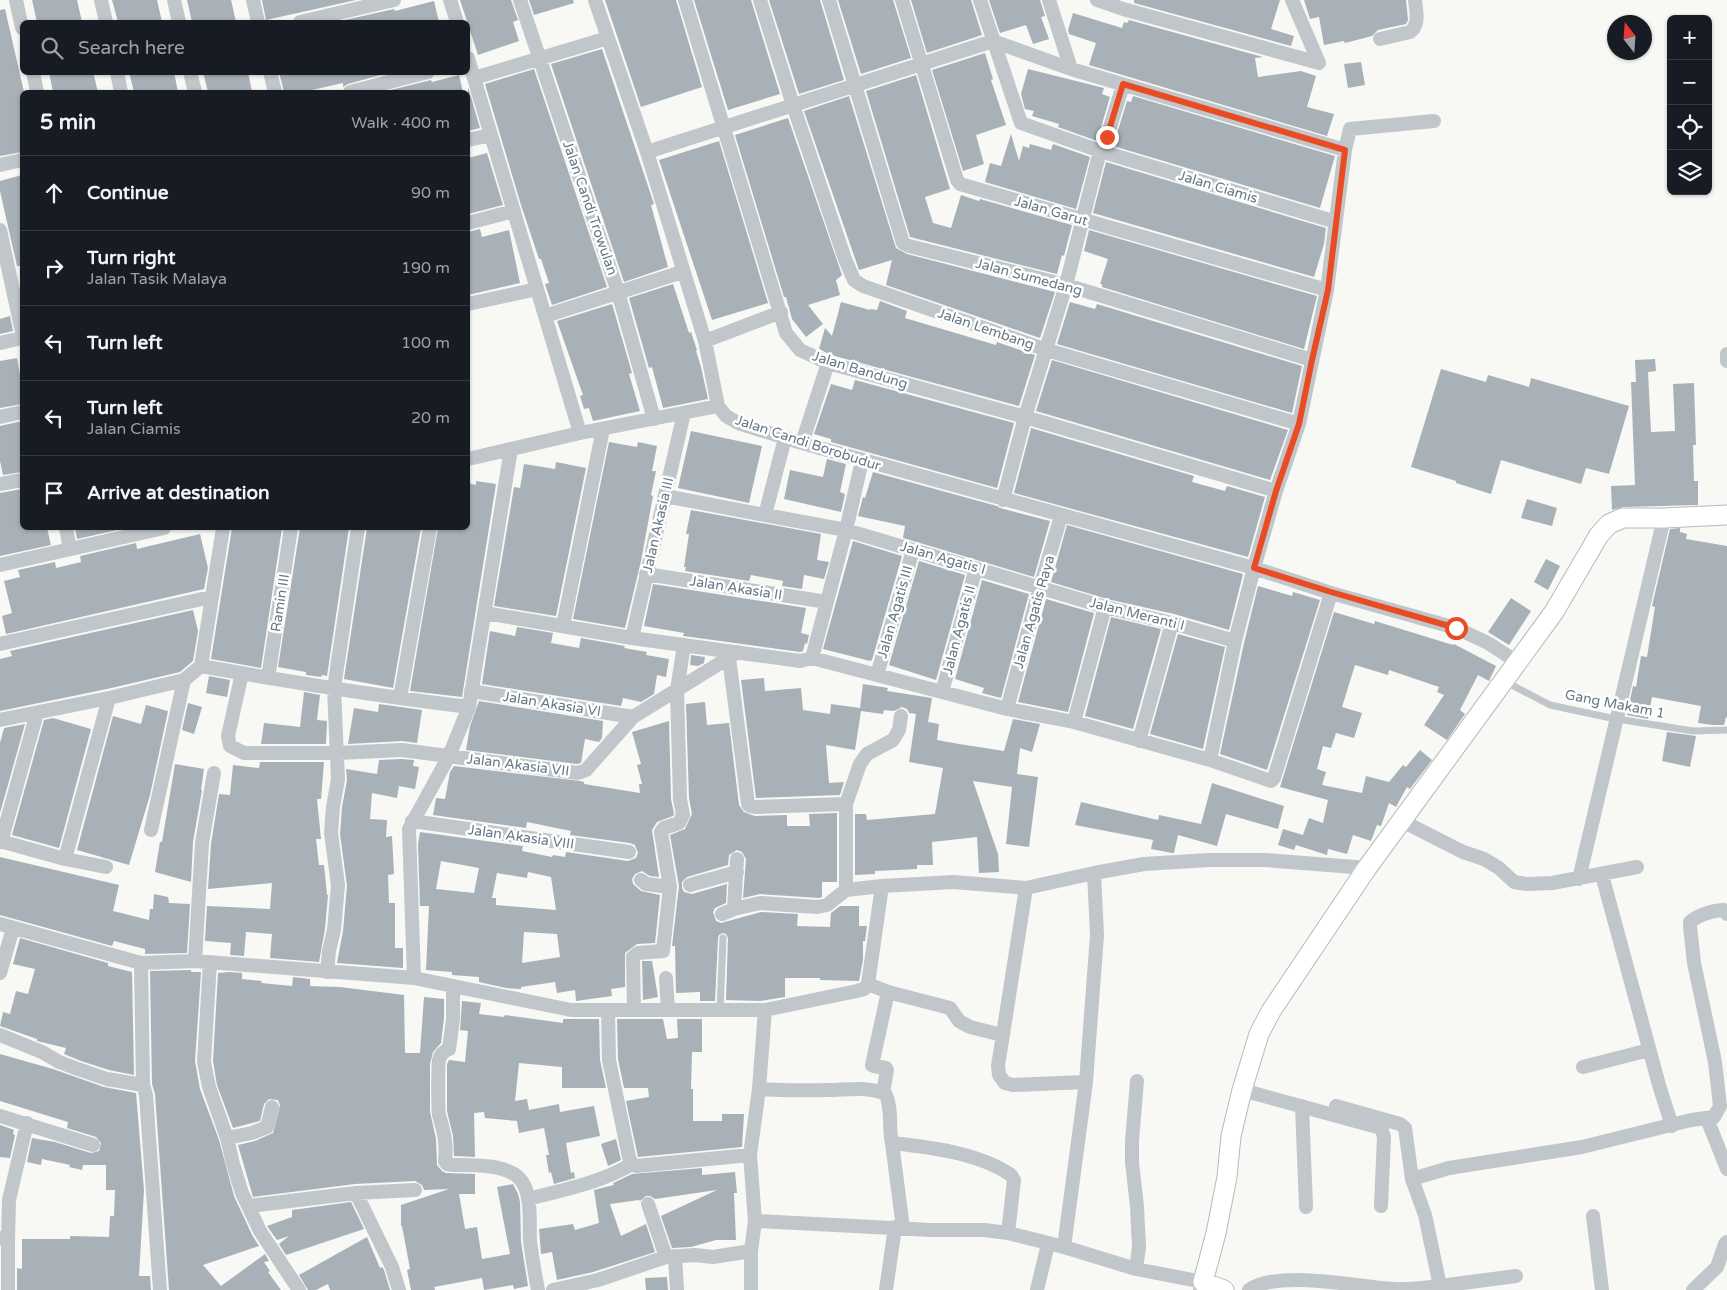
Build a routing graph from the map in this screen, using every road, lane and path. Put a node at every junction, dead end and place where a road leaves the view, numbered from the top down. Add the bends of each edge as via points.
1 (16, 0) edge
2 (101, 0) edge
3 (174, 0) edge
4 (253, 0) edge
5 (394, 0) edge
6 (450, 0) edge
7 (520, 0) edge
8 (595, 0) edge
9 (685, 0) edge
10 (760, 0) edge
11 (829, 0) edge
12 (902, 0) edge
13 (980, 0) edge
14 (1049, 0) edge
15 (1097, 0) edge
16 (1292, 0) edge
17 (1415, 0) edge
18 (1122, 5) edge
19 (20, 20) edge
20 (106, 20) edge
21 (179, 20) edge
22 (258, 20) edge
23 (309, 20) edge
24 (456, 20) edge
25 (608, 38) junction
26 (1380, 39) dead end
27 (993, 41) junction
28 (540, 59) junction
29 (923, 64) junction
30 (470, 67) edge
31 (1071, 69) junction
32 (34, 75) edge
33 (118, 75) edge
34 (191, 75) edge
35 (271, 75) edge
36 (416, 75) edge
37 (474, 78) junction
38 (1123, 84) junction
39 (855, 85) junction
40 (37, 90) edge
41 (121, 90) edge
42 (194, 90) edge
43 (274, 90) edge
44 (358, 90) edge
45 (793, 105) junction
46 (1434, 121) dead end
47 (724, 127) junction
48 (491, 135) junction
49 (1107, 137) dead end
50 (470, 140) edge
51 (1345, 150) junction
52 (647, 152) junction
53 (1100, 152) junction
54 (20, 160) edge
55 (0, 165) edge
56 (514, 211) junction
57 (1083, 220) junction
58 (470, 222) edge
59 (1336, 222) junction
60 (0, 230) edge
61 (682, 272) junction
62 (1066, 285) junction
63 (537, 289) junction
64 (1328, 290) junction
65 (618, 292) junction
66 (470, 304) edge
67 (781, 312) junction
68 (545, 316) junction
69 (20, 323) edge
70 (20, 339) edge
71 (705, 341) junction
72 (0, 344) edge
73 (1047, 350) junction
74 (1727, 354) edge
75 (1312, 360) junction
76 (1727, 361) edge
77 (828, 363) junction
78 (718, 406) junction
79 (20, 412) edge
80 (684, 413) junction
81 (1025, 416) junction
82 (0, 417) edge
83 (654, 419) junction
84 (1299, 424) junction
85 (603, 429) junction
86 (580, 433) junction
87 (785, 438) junction
88 (802, 444) junction
89 (511, 449) junction
90 (470, 459) edge
91 (862, 461) junction
92 (20, 480) edge
93 (0, 484) edge
94 (1276, 491) junction
95 (665, 496) junction
96 (1003, 500) junction
97 (765, 515) junction
98 (1727, 515) edge
99 (1061, 516) junction
100 (1664, 518) junction
101 (66, 530) edge
102 (155, 530) edge
103 (222, 530) edge
104 (291, 530) edge
105 (358, 530) edge
106 (430, 530) edge
107 (846, 530) junction
108 (70, 549) junction
109 (913, 550) junction
110 (0, 566) edge
111 (976, 568) junction
112 (1254, 568) junction
113 (646, 574) junction
114 (1040, 587) junction
115 (1331, 592) junction
116 (211, 597) junction
117 (827, 602) junction
118 (1105, 607) junction
119 (485, 613) junction
120 (1172, 623) junction
121 (563, 626) junction
122 (632, 638) junction
123 (1235, 641) junction
124 (0, 644) edge
125 (684, 645) junction
126 (733, 655) junction
127 (812, 658) junction
128 (1517, 662) junction
129 (201, 666) junction
130 (242, 673) junction
131 (876, 675) junction
132 (268, 678) junction
133 (184, 680) junction
134 (1503, 680) junction
135 (334, 688) junction
136 (677, 690) junction
137 (471, 691) junction
138 (942, 692) junction
139 (109, 698) junction
140 (400, 698) junction
141 (469, 707) junction
142 (1007, 709) junction
143 (37, 713) junction
144 (901, 716) dead end
145 (633, 717) junction
146 (1617, 719) junction
147 (0, 720) edge
148 (1074, 722) junction
149 (1727, 730) edge
150 (1139, 741) junction
151 (338, 753) junction
152 (449, 756) junction
153 (1210, 760) junction
154 (214, 773) dead end
155 (846, 804) junction
156 (1402, 821) junction
157 (412, 822) junction
158 (151, 830) dead end
159 (1, 842) edge
160 (629, 852) dead end
161 (65, 859) junction
162 (106, 867) dead end
163 (1638, 867) dead end
164 (1367, 868) junction
165 (1094, 873) junction
166 (1602, 875) junction
167 (641, 880) dead end
168 (1579, 880) junction
169 (690, 886) dead end
170 (882, 886) junction
171 (670, 887) junction
172 (1026, 888) junction
173 (846, 890) junction
174 (1727, 914) edge
175 (6, 926) edge
176 (723, 938) dead end
177 (195, 961) junction
178 (210, 962) junction
179 (141, 963) junction
180 (327, 972) junction
181 (0, 973) edge
182 (414, 978) junction
183 (666, 978) dead end
184 (868, 984) junction
185 (453, 986) junction
186 (888, 992) junction
187 (608, 1010) junction
188 (634, 1010) junction
189 (668, 1010) junction
190 (720, 1010) junction
191 (765, 1010) junction
192 (0, 1035) edge
193 (1002, 1035) junction
194 (1649, 1050) junction
195 (1583, 1067) dead end
196 (1137, 1081) dead end
197 (1086, 1082) junction
198 (144, 1085) junction
199 (1244, 1086) junction
200 (759, 1089) junction
201 (883, 1092) junction
202 (1302, 1106) junction
203 (272, 1107) dead end
204 (0, 1116) edge
205 (1707, 1119) junction
206 (26, 1124) junction
207 (1672, 1126) junction
208 (227, 1138) junction
209 (892, 1143) junction
210 (93, 1144) dead end
211 (750, 1155) junction
212 (632, 1164) junction
213 (1727, 1168) edge
214 (1412, 1179) junction
215 (416, 1190) dead end
216 (356, 1194) junction
217 (528, 1199) junction
218 (648, 1204) dead end
219 (249, 1206) junction
220 (1381, 1206) dead end
221 (1306, 1208) dead end
222 (1593, 1216) dead end
223 (756, 1221) junction
224 (899, 1227) junction
225 (1008, 1233) junction
226 (4, 1239) edge
227 (1727, 1242) edge
228 (1048, 1244) junction
229 (1064, 1247) junction
230 (751, 1251) junction
231 (670, 1257) junction
232 (1136, 1269) junction
233 (1516, 1276) dead end
234 (599, 1285) edge
235 (1202, 1286) edge
236 (1440, 1288) edge
237 (8, 1290) edge
238 (160, 1290) edge
239 (299, 1290) edge
240 (399, 1290) edge
241 (538, 1290) edge
242 (553, 1290) edge
243 (677, 1290) edge
244 (751, 1290) edge
245 (886, 1290) edge
246 (1037, 1290) edge
247 (1224, 1290) edge
248 (1249, 1290) edge
249 (1602, 1290) edge
250 (1693, 1290) edge

1 - 19 street
2 - 20 street
3 - 21 street
4 - 22 street
5 - 23 street
6 - 24 street
7 - 28 street, Jalan Candi Trowulan
8 - 25 street
9 - 47 street, Jalan Bandung
10 - 45 street
11 - 39 street
12 - 29 street, Jalan Garut
13 - 27 street, Jalan Ciamis
14 - 31 street
15 - 18 street
16 - 18 street via 1320,63
17 - 26 street via 1414,29
25 - 28 street
25 - 52 street
27 - 29 street
27 - 31 street
27 - 53 street, Jalan Ciamis via 1021,123
28 - 37 street
28 - 65 street, Jalan Candi Trowulan
29 - 39 street
29 - 57 street, Jalan Garut via 960,184
30 - 37 street
31 - 38 street
32 - 40 street
33 - 41 street
34 - 42 street
35 - 43 street
36 - 44 street
37 - 48 street
38 - 49 street
38 - 51 street
39 - 45 street
39 - 62 street, Jalan Sumedang via 903,243
45 - 47 street
45 - 73 street, Jalan Lembang via 854,280 862,286
46 - 51 street via 1350,129
47 - 52 street
47 - 67 street, Jalan Bandung
48 - 50 street
48 - 56 street
51 - 59 street
52 - 61 street
53 - 57 street
53 - 59 street, Jalan Ciamis
54 - 55 street
56 - 58 street
56 - 63 street
57 - 62 street
57 - 64 street, Jalan Garut
59 - 64 street
60 - 69 street
61 - 65 street
61 - 71 street
62 - 73 street
62 - 75 street, Jalan Sumedang
63 - 66 street
63 - 68 street
64 - 75 street
65 - 68 street
65 - 83 street, Jalan Candi Trowulan
67 - 71 street
67 - 77 street, Jalan Bandung via 786,333 800,350
68 - 86 street
70 - 72 street
71 - 78 street
73 - 81 street
73 - 84 street, Jalan Lembang
74 - 76 street
75 - 84 street
77 - 81 street, Jalan Bandung
77 - 88 street
78 - 80 street
78 - 87 street, Jalan Candi Borobudur via 738,423
79 - 82 street
80 - 83 street
80 - 95 street, Jalan Akasia III
81 - 94 street, Jalan Bandung
81 - 96 street
83 - 85 street
84 - 94 street
85 - 86 street
85 - 121 street
86 - 89 street
87 - 88 street, Jalan Candi Borobudur
87 - 97 street
88 - 91 street, Jalan Candi Borobudur
89 - 90 street
89 - 119 street
91 - 96 street, Jalan Candi Borobudur
91 - 107 street
92 - 93 street
94 - 112 street
95 - 97 street, Jalan Agatis I
95 - 113 street, Jalan Akasia III
96 - 99 street, Jalan Candi Borobudur
97 - 107 street, Jalan Agatis I
98 - 100 street
99 - 112 street, Jalan Candi Borobudur
99 - 114 street, Jalan Agatis Raya
100 - 128 street via 1623,518 1609,524 1599,535 1554,612
100 - 146 street
101 - 108 street
102 - 108 street
103 - 116 street
104 - 132 street, Ramin III
105 - 135 street
106 - 140 street
107 - 109 street, Jalan Agatis I
107 - 117 street
108 - 110 street
109 - 111 street, Jalan Agatis I
109 - 131 street, Jalan Agatis III
111 - 114 street, Jalan Agatis I
111 - 138 street, Jalan Agatis II
112 - 115 street, Jalan Candi Borobudur
112 - 123 street
113 - 117 street, Jalan Akasia II
113 - 122 street, Jalan Akasia III
114 - 118 street, Jalan Meranti I
114 - 142 street, Jalan Agatis Raya
115 - 128 street, Jalan Candi Borobudur via 1456,628
115 - 153 street via 1272,780
116 - 124 street
116 - 129 street
117 - 127 street
118 - 120 street, Jalan Meranti I
118 - 148 street
119 - 121 street
119 - 137 street
120 - 123 street, Jalan Meranti I
120 - 150 street
121 - 122 street
122 - 125 street
123 - 153 street
125 - 126 street
125 - 136 street
126 - 127 street via 800,661
126 - 136 street
126 - 155 street via 748,804 755,807
127 - 131 street
128 - 134 street
129 - 130 street
129 - 133 street
130 - 132 street
130 - 151 street, Jalan Akasia VII via 228,736 230,746 244,753
131 - 138 street
132 - 135 street
133 - 139 street
133 - 158 street
134 - 146 lane, Gang Makam 1 via 1550,704
134 - 156 street
135 - 140 street
135 - 151 street
136 - 145 street
136 - 171 street via 683,815 679,824 661,832
137 - 141 street
137 - 145 street, Jalan Akasia VI
138 - 142 street
139 - 143 street
139 - 161 street
140 - 141 street
141 - 152 street
142 - 148 street
143 - 147 street
143 - 159 street
144 - 155 street via 899,730 893,740 867,754 860,764
145 - 152 street, Jalan Akasia VII via 586,770 578,773
146 - 149 lane, Gang Makam 1 via 1693,731
146 - 168 street
148 - 150 street
150 - 153 street
151 - 152 street, Jalan Akasia VII via 402,750
151 - 180 street via 331,834 338,885
152 - 157 street
154 - 177 street via 202,843
155 - 173 street
156 - 164 street
156 - 168 street via 1492,863 1514,882 1552,884
157 - 160 street, Jalan Akasia VIII
157 - 182 street via 408,838
159 - 161 street
161 - 162 street
163 - 166 street
164 - 165 street via 1264,860 1209,860 1144,864
164 - 199 street via 1271,1011 1259,1034
165 - 172 street
165 - 197 street via 1098,935
166 - 168 street
166 - 194 street
167 - 171 street via 646,884
169 - 173 street via 737,866 728,912 760,903 817,908 827,905
170 - 172 street via 953,882
170 - 173 street
170 - 184 street
171 - 188 street via 663,950 638,953 634,957
172 - 193 street
174 - 205 street via 1720,910 1690,922 1694,963 1719,1088 1718,1113
175 - 179 street
175 - 181 street
176 - 190 lane
177 - 178 street
177 - 179 street
178 - 180 street
178 - 208 street via 204,1062
179 - 198 street
180 - 182 street
182 - 185 street
183 - 189 street
184 - 186 street
184 - 191 street via 857,991
185 - 187 street via 571,1010
185 - 217 street via 449,1049 439,1059 439,1114 445,1138 445,1161 452,1165 492,1166 519,1177
186 - 193 street via 950,1008 959,1021 970,1027
186 - 201 street via 872,1064 887,1070
187 - 188 street
187 - 212 street via 611,1076
188 - 189 street
189 - 190 street
190 - 191 street
191 - 200 street
192 - 198 street via 78,1069 107,1079
193 - 197 street via 998,1066 999,1075 1005,1083
194 - 195 street
194 - 207 street
196 - 232 street via 1132,1141 1138,1214
197 - 229 street
198 - 238 street
199 - 202 street
199 - 214 street via 1400,1124 1405,1128
199 - 235 street via 1216,1233
200 - 201 street via 853,1088
200 - 211 street
201 - 209 street via 889,1100
202 - 220 street via 1381,1128 1384,1137
202 - 221 street
203 - 208 street via 267,1127
204 - 206 street
205 - 207 street
205 - 213 street
206 - 210 street
206 - 226 street
207 - 214 street via 1582,1147 1444,1169
208 - 219 street via 242,1193
209 - 224 street
209 - 225 street via 969,1157 1011,1175 1014,1180
211 - 212 street via 642,1166
211 - 223 street
212 - 217 street via 589,1184
214 - 236 street via 1425,1215
215 - 216 street
216 - 219 street
216 - 240 street via 392,1267
217 - 241 street
218 - 231 street
219 - 239 street via 260,1231
222 - 249 street
223 - 224 street
223 - 230 street
224 - 225 street
224 - 245 street
225 - 228 street
226 - 237 street
227 - 250 street via 1717,1268
228 - 229 street
228 - 246 street
229 - 232 street
230 - 231 street via 713,1257
230 - 244 street
231 - 234 street
231 - 243 street
232 - 235 street
233 - 236 street
234 - 242 street
235 - 247 street
236 - 248 street via 1392,1289 1291,1281 1266,1282

